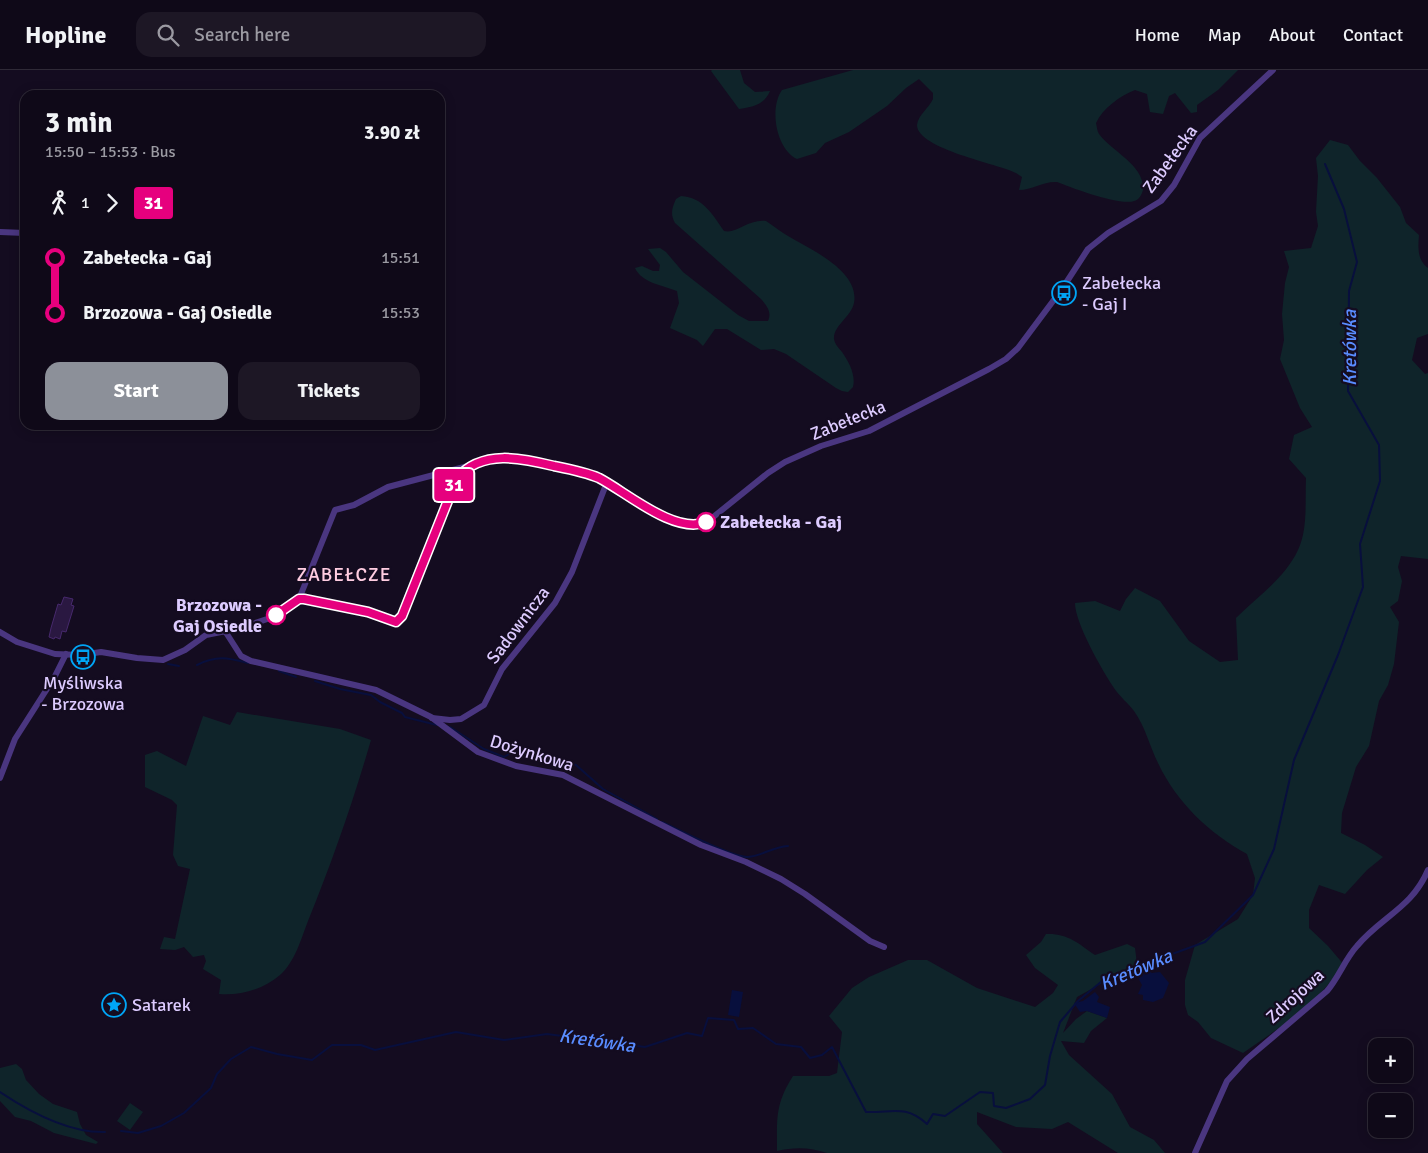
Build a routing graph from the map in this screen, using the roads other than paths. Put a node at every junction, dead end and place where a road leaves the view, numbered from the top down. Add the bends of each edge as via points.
1 (1273, 70) edge
2 (0, 232) edge
3 (20, 233) edge
4 (467, 467) junction
5 (607, 482) junction
6 (299, 599) junction
7 (225, 631) junction
8 (0, 632) edge
9 (66, 654) junction
10 (431, 717) junction
11 (0, 778) edge
12 (1428, 870) edge
13 (884, 947) dead end
14 (1195, 1153) edge

1 - 5 street, Zabełecka via 1200,138 1174,185 1161,201 1088,249 1034,328 1006,359 869,431 821,446 785,462 699,525 670,520
2 - 3 street
4 - 5 street, Zabełecka via 510,457 570,469
4 - 6 street, Zabełecka via 388,487 354,505 335,510
4 - 6 street via 457,478 402,616 396,622 368,612
5 - 10 street, Sadownicza via 572,572 555,603 502,668 484,704 461,719
6 - 7 street via 273,617
7 - 9 street via 206,635 163,660 101,652
7 - 10 street, Dożynkowa via 241,656 251,661 366,686
8 - 9 street via 34,649
9 - 11 street via 15,739
10 - 13 street, Dożynkowa via 478,752 516,766 563,775 701,845 781,879 870,941
12 - 14 street, Zdrojowa via 1407,902 1356,947 1328,991 1247,1059 1227,1081

